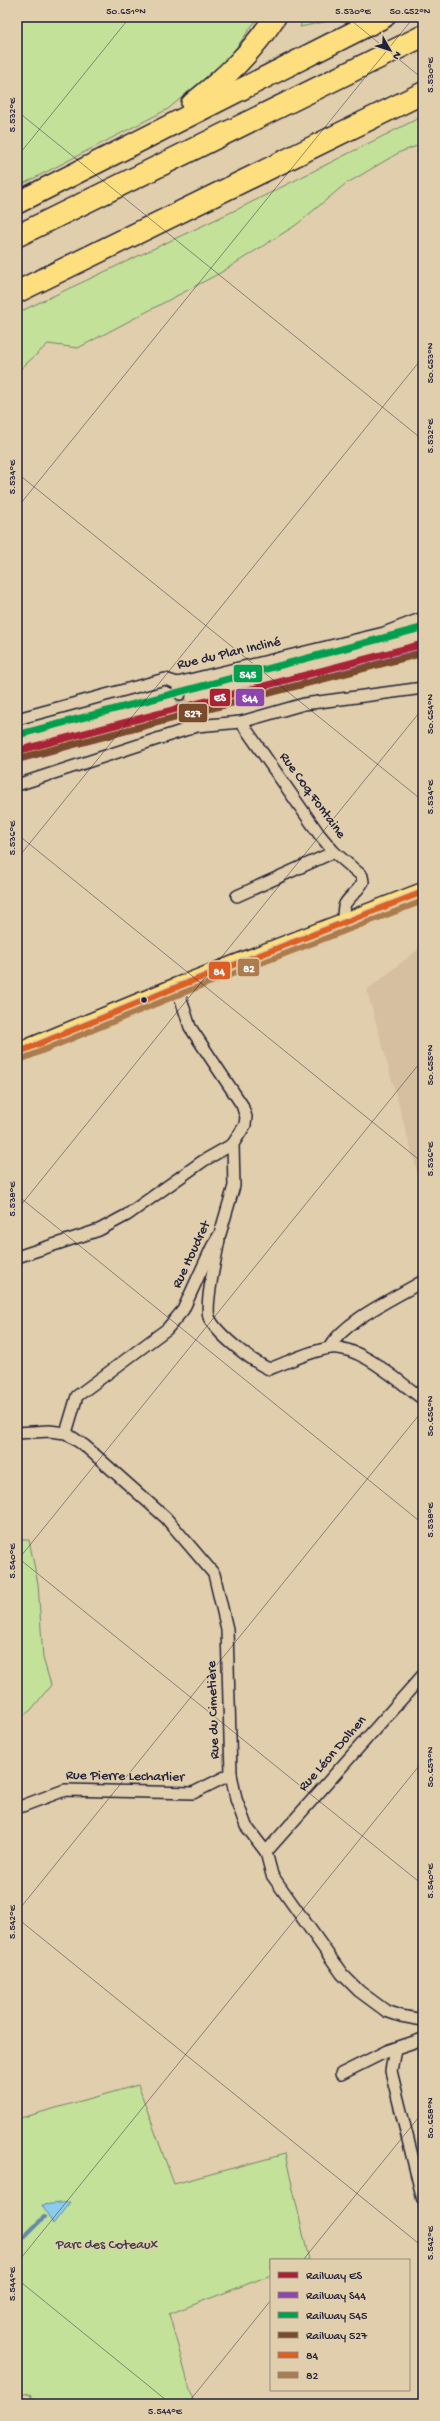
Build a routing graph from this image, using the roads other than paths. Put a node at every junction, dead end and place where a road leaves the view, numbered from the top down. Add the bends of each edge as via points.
1 (275, 17) edge
2 (384, 17) edge
3 (423, 36) edge
4 (423, 93) edge
5 (95, 164) junction
6 (17, 203) edge
7 (17, 236) edge
8 (17, 292) edge
9 (423, 618) edge
10 (177, 682) junction
11 (423, 688) edge
12 (180, 694) tunnel mouth
13 (185, 714) tunnel mouth
14 (17, 719) edge
15 (241, 722) junction
16 (189, 729) junction
17 (17, 785) edge
18 (334, 852) junction
19 (423, 892) edge
20 (237, 896) dead end
21 (344, 923) junction
22 (177, 987) junction
23 (17, 1053) edge
24 (233, 1144) junction
25 (220, 1234) junction
26 (17, 1257) edge
27 (423, 1281) edge
28 (328, 1348) junction
29 (423, 1399) edge
30 (17, 1433) edge
31 (66, 1433) junction
32 (423, 1675) edge
33 (231, 1774) junction
34 (17, 1808) edge
35 (266, 1852) junction
36 (423, 2020) edge
37 (423, 2039) edge
38 (395, 2049) junction
39 (341, 2074) dead end
40 (423, 2200) edge

1 - 5 highway via 259,42 220,82 180,113 136,137
2 - 5 highway
3 - 7 highway
4 - 8 highway
5 - 6 highway
9 - 10 street, Rue du Plan Incliné via 384,633
10 - 12 street
10 - 14 street, Rue du Plan Incliné via 165,679
11 - 15 street via 304,704
13 - 16 street
15 - 16 street
15 - 18 street, Rue Coq Fontaine
16 - 17 street
18 - 20 street
18 - 21 street, Rue Coq Fontaine via 362,876 363,882 353,896 345,901 342,909
19 - 21 main road
21 - 22 main road
22 - 23 main road
22 - 24 street via 190,1027 242,1105 246,1125
24 - 25 street, Rue Houdret via 234,1186
24 - 26 street via 203,1161 127,1215 99,1230
25 - 28 street via 209,1317 227,1339 252,1361 269,1369
25 - 31 street, Rue Houdret via 183,1310 167,1329 77,1396
27 - 28 street via 356,1321 333,1340
28 - 29 street via 346,1349 361,1354
30 - 31 street, Rue du Cimetière
31 - 33 street, Rue du Cimetière via 85,1446 166,1518 214,1574 227,1629
32 - 35 street, Rue Léon Dolhen
33 - 34 street, Rue Pierre Lecharlier via 193,1793 65,1790
33 - 35 street, Rue du Cimetière via 240,1813
35 - 36 street, Rue du Cimetière via 272,1875 342,1974 359,1991 386,2011
37 - 38 street
38 - 39 street
38 - 40 street via 390,2071

